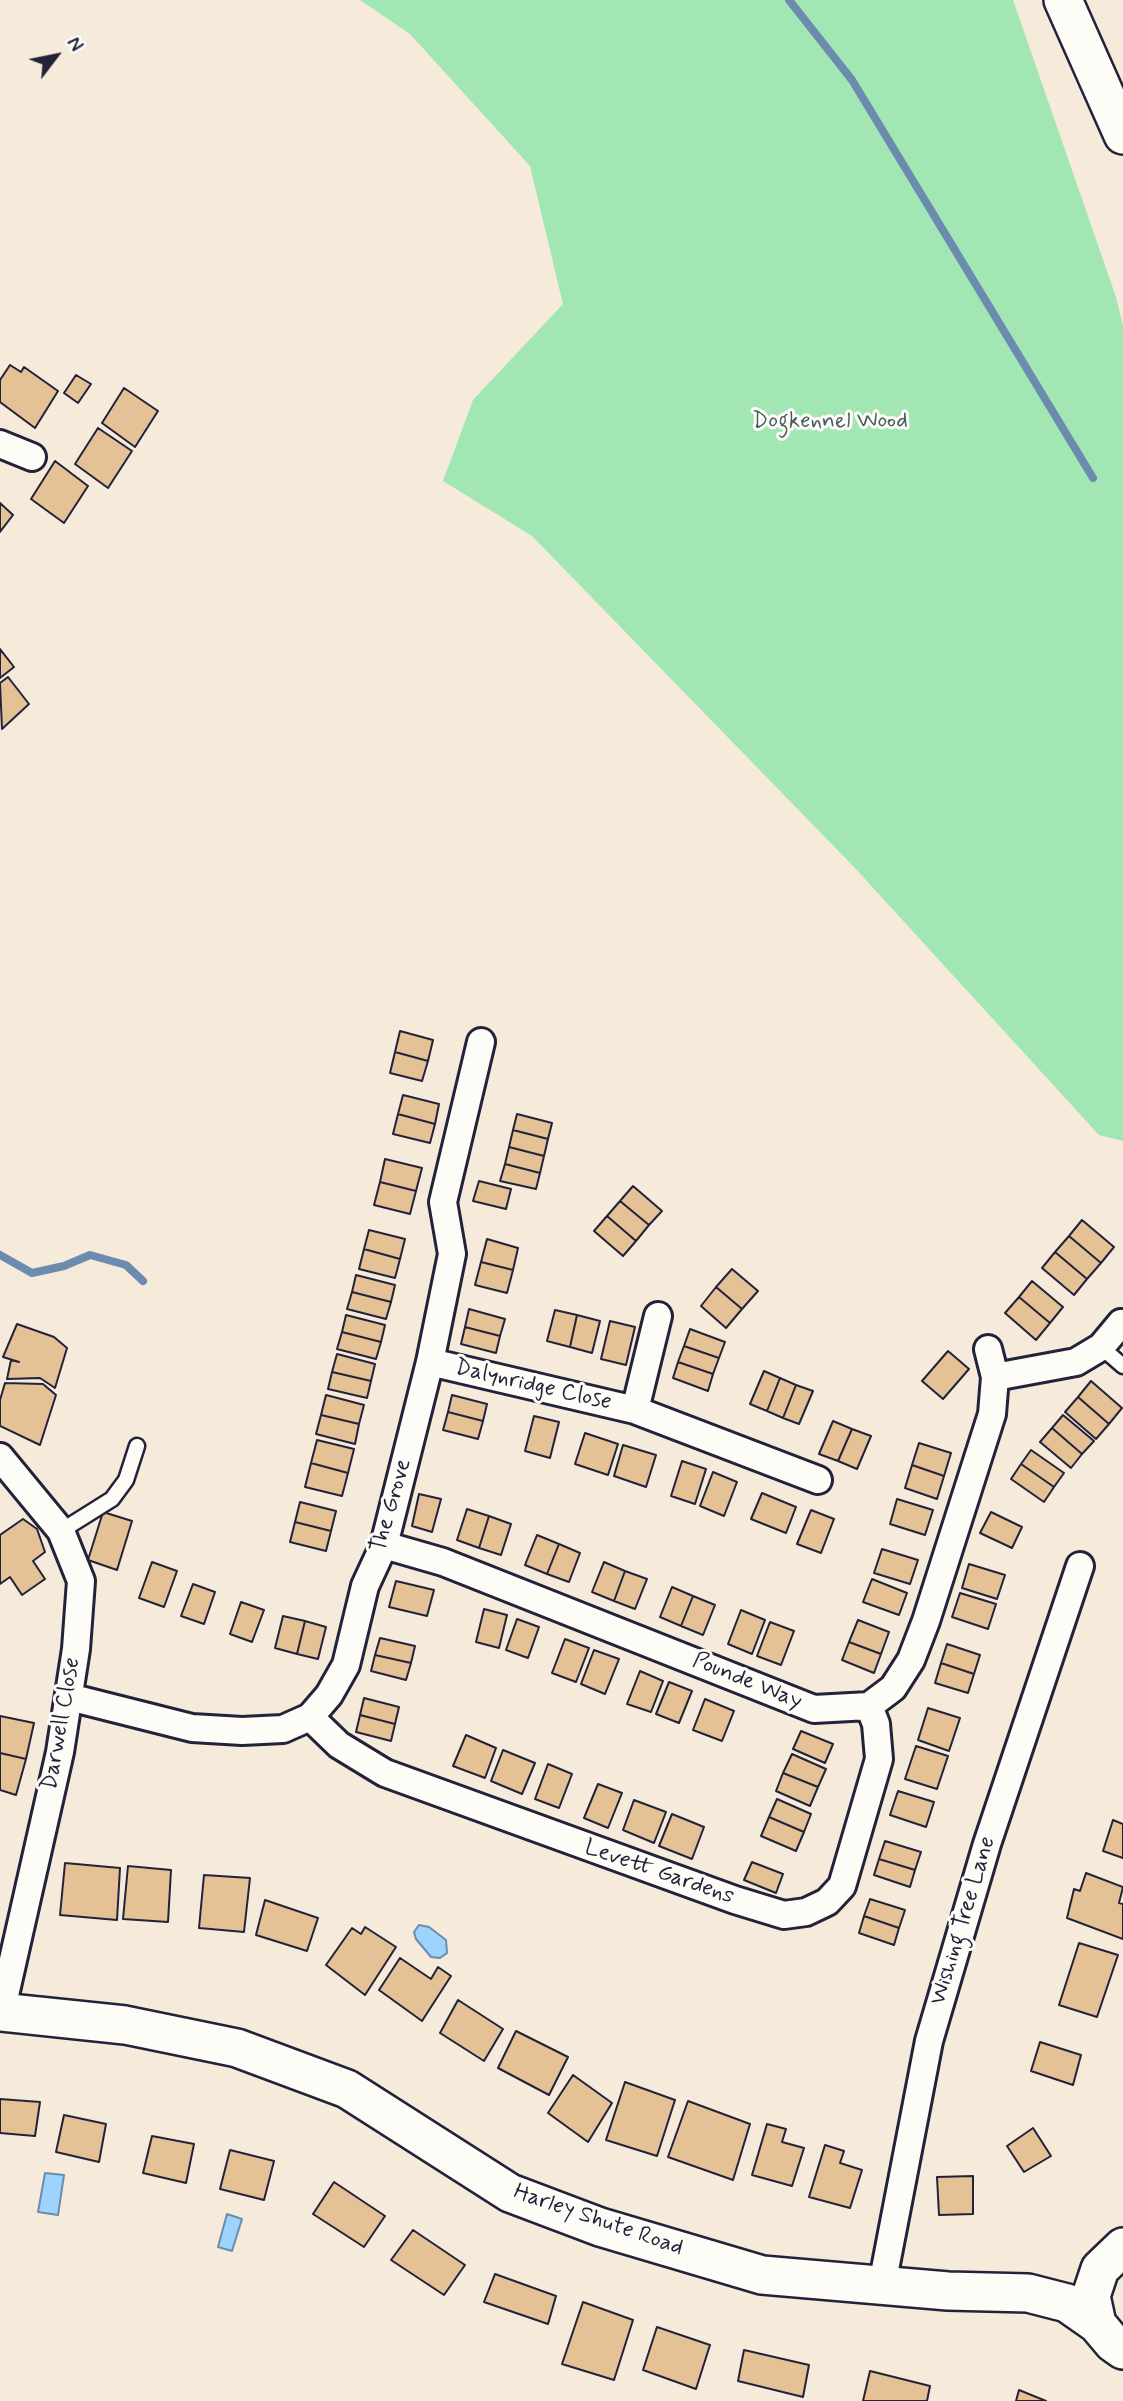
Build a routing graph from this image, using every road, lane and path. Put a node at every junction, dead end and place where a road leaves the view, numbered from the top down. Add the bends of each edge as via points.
1 (1063, 0) edge
2 (1123, 135) edge
3 (0, 444) edge
4 (32, 457) dead end
5 (481, 1042) dead end
6 (658, 1316) dead end
7 (1121, 1322) dead end
8 (1101, 1347) junction
9 (988, 1349) dead end
10 (430, 1362) junction
11 (1123, 1366) edge
12 (995, 1377) junction
13 (635, 1410) junction
14 (137, 1446) dead end
15 (0, 1457) edge
16 (818, 1480) dead end
17 (61, 1531) junction
18 (384, 1545) junction
19 (1080, 1566) dead end
20 (69, 1697) junction
21 (869, 1706) junction
22 (310, 1717) junction
23 (0, 2012) edge
24 (1116, 2252) edge
25 (882, 2286) junction
26 (1028, 2293) junction
27 (1097, 2324) junction
28 (1123, 2350) edge

1 - 2 main road
3 - 4 street
5 - 10 street, The Grove via 443,1202 452,1254
6 - 13 street, Dalynridge Close
7 - 8 street
8 - 11 lane
8 - 12 street via 1076,1362
9 - 12 street
10 - 13 street, Dalynridge Close
10 - 18 street, The Grove
12 - 21 street via 992,1414 911,1660 893,1688
13 - 16 street, Dalynridge Close
14 - 17 lane via 126,1480 112,1499
15 - 17 street, Darwell Close
17 - 20 street, Darwell Close via 81,1581
18 - 21 street, Pounde Way via 443,1562 814,1709
18 - 22 street, The Grove via 365,1586 346,1665
19 - 25 street, Wishing Tree Lane via 987,1844 929,2041
20 - 22 street via 192,1728 283,1729
20 - 23 street, Darwell Close
21 - 22 street, Levett Gardens via 876,1724 879,1759 842,1886 827,1902 806,1912 784,1914 385,1773 339,1745
23 - 25 main road, Harley Shute Road via 125,2025 237,2048 347,2089 510,2193 600,2227 762,2275
24 - 26 main road via 1070,2286
24 - 27 main road via 1091,2296
25 - 26 main road, Harley Shute Road
26 - 27 main road, Harley Shute Road via 1067,2303
27 - 28 main road, Harley Shute Road

